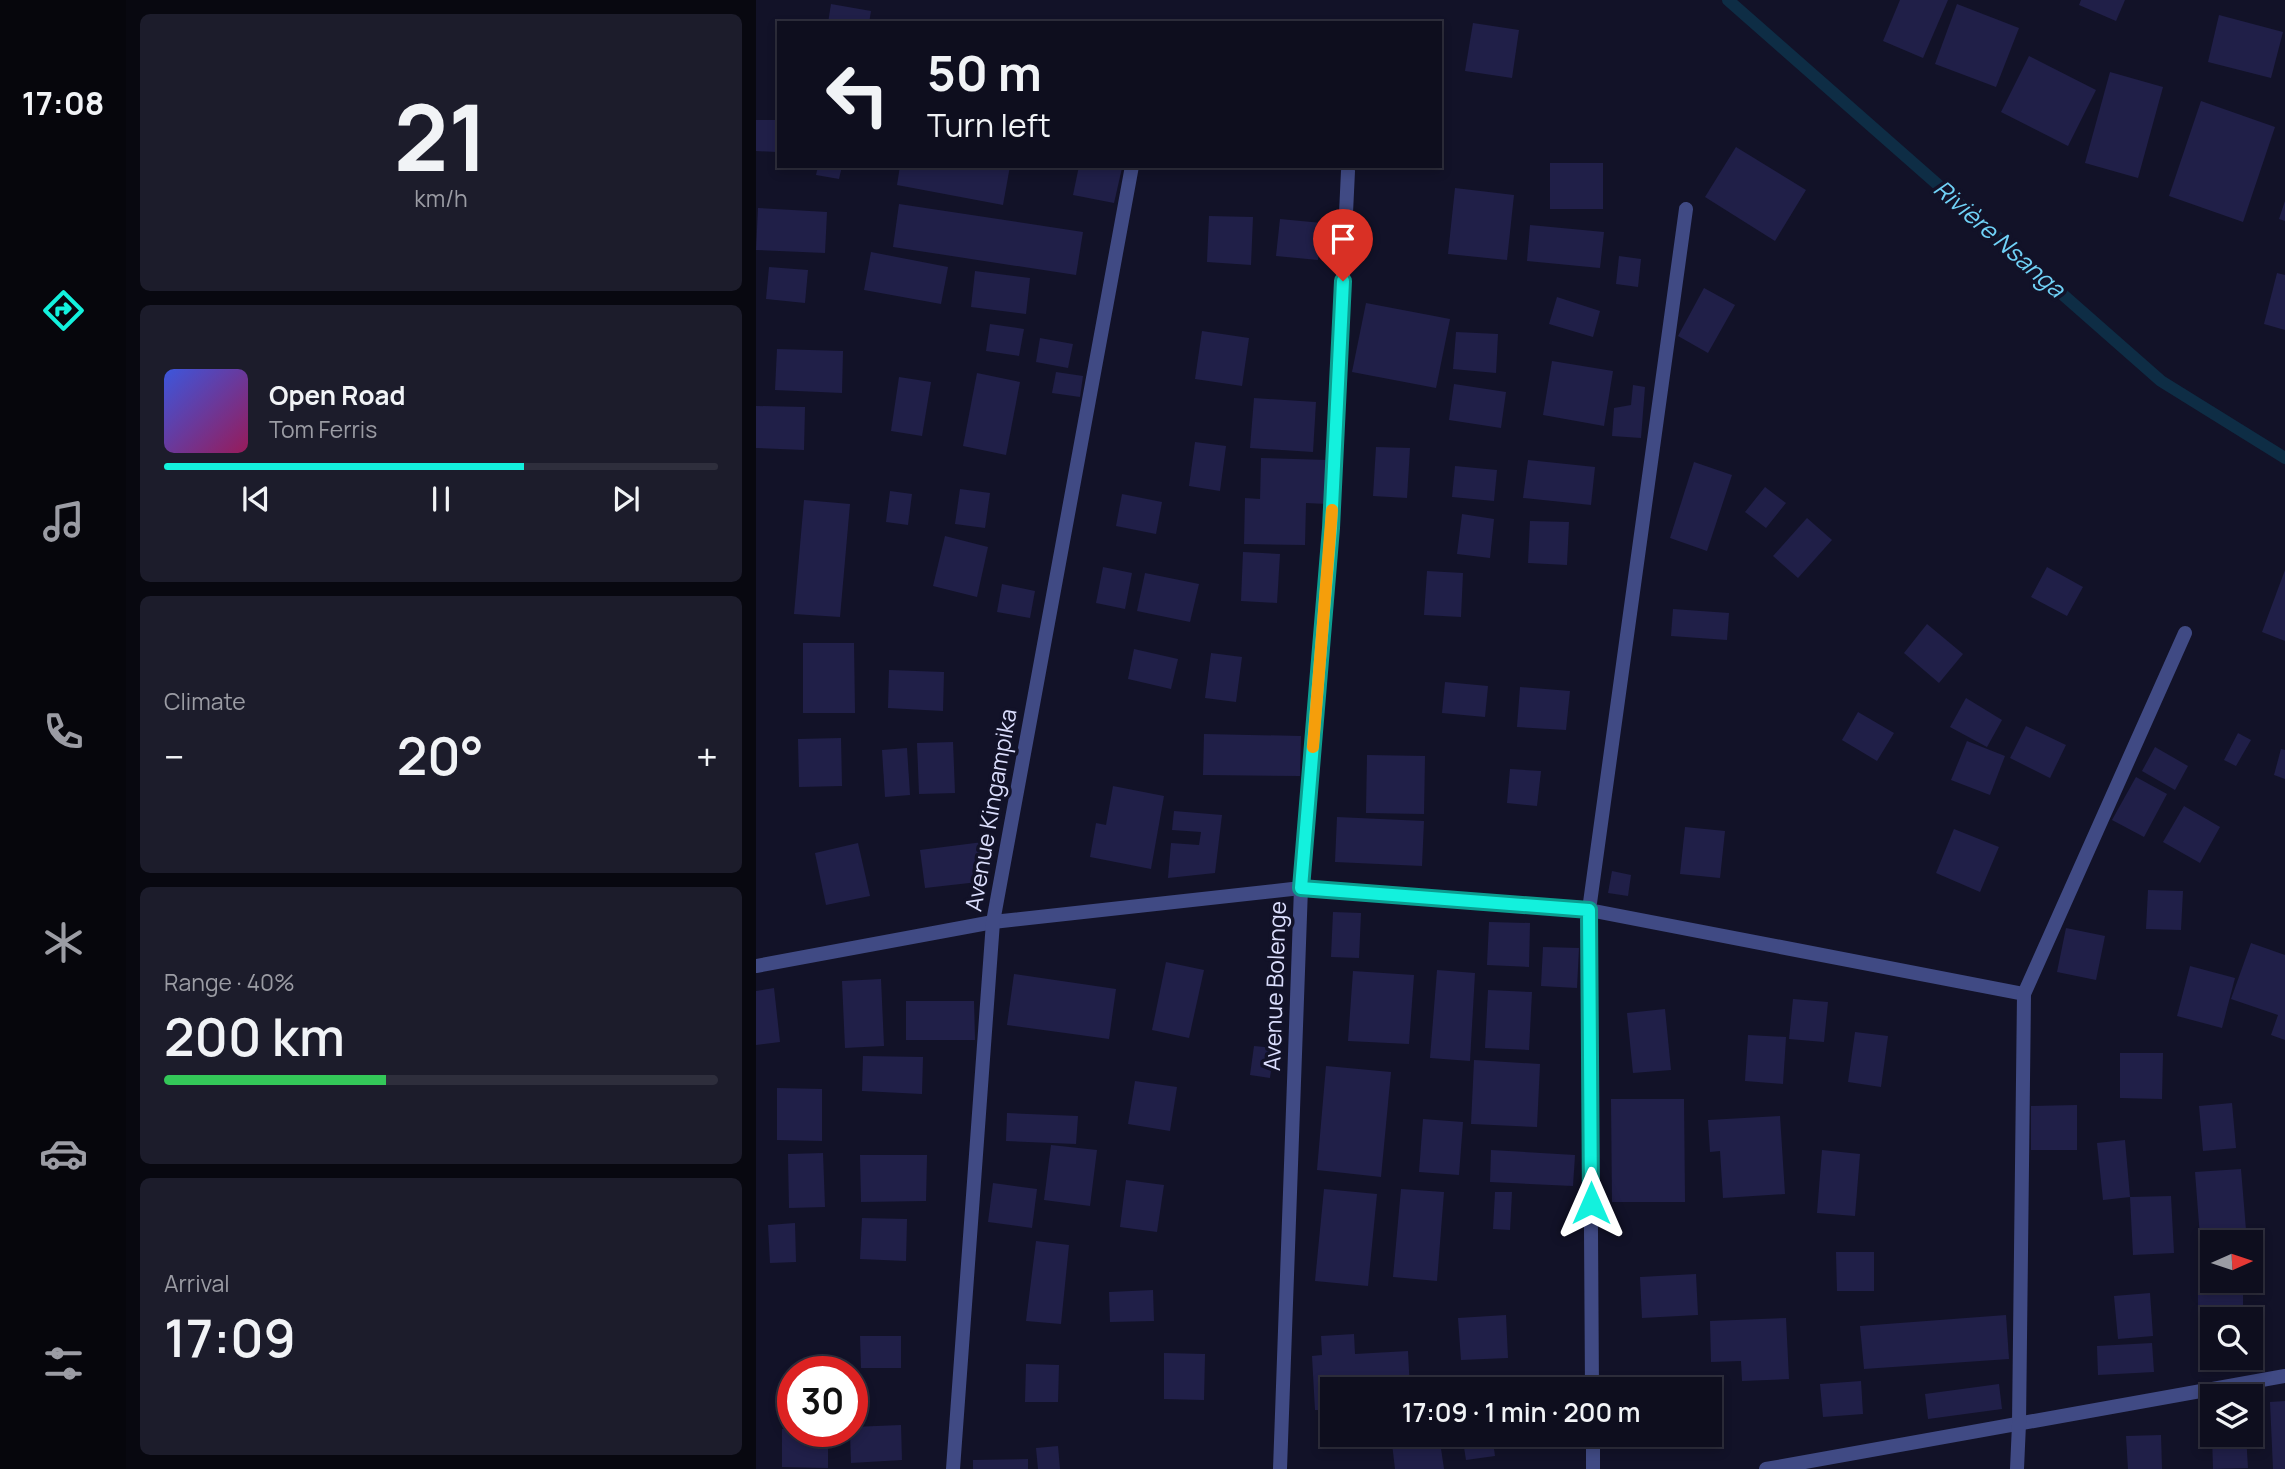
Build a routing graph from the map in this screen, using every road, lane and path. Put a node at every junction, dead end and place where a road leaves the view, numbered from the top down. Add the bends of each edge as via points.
1 (1132, 168) edge
2 (1348, 171) dead end
3 (1686, 209) dead end
4 (2186, 633) dead end
5 (1301, 888) junction
6 (1589, 910) junction
7 (993, 922) junction
8 (756, 966) edge
9 (2024, 994) junction
10 (2285, 1376) edge
11 (1592, 1377) edge
12 (2019, 1424) junction
13 (1592, 1447) edge
14 (953, 1469) edge
15 (1280, 1469) edge
16 (1593, 1469) edge
17 (1766, 1469) edge
18 (2017, 1469) edge

1 - 7 street, Avenue Kingampika
2 - 5 street, Avenue Bolenge via 1331,528
3 - 6 street
4 - 9 street
5 - 6 street
5 - 7 street
5 - 15 street, Avenue Bolenge
6 - 9 street
6 - 11 street
7 - 8 street
7 - 14 street, Avenue Kingampika
9 - 12 street
10 - 12 street
12 - 17 street
12 - 18 street
13 - 16 street

